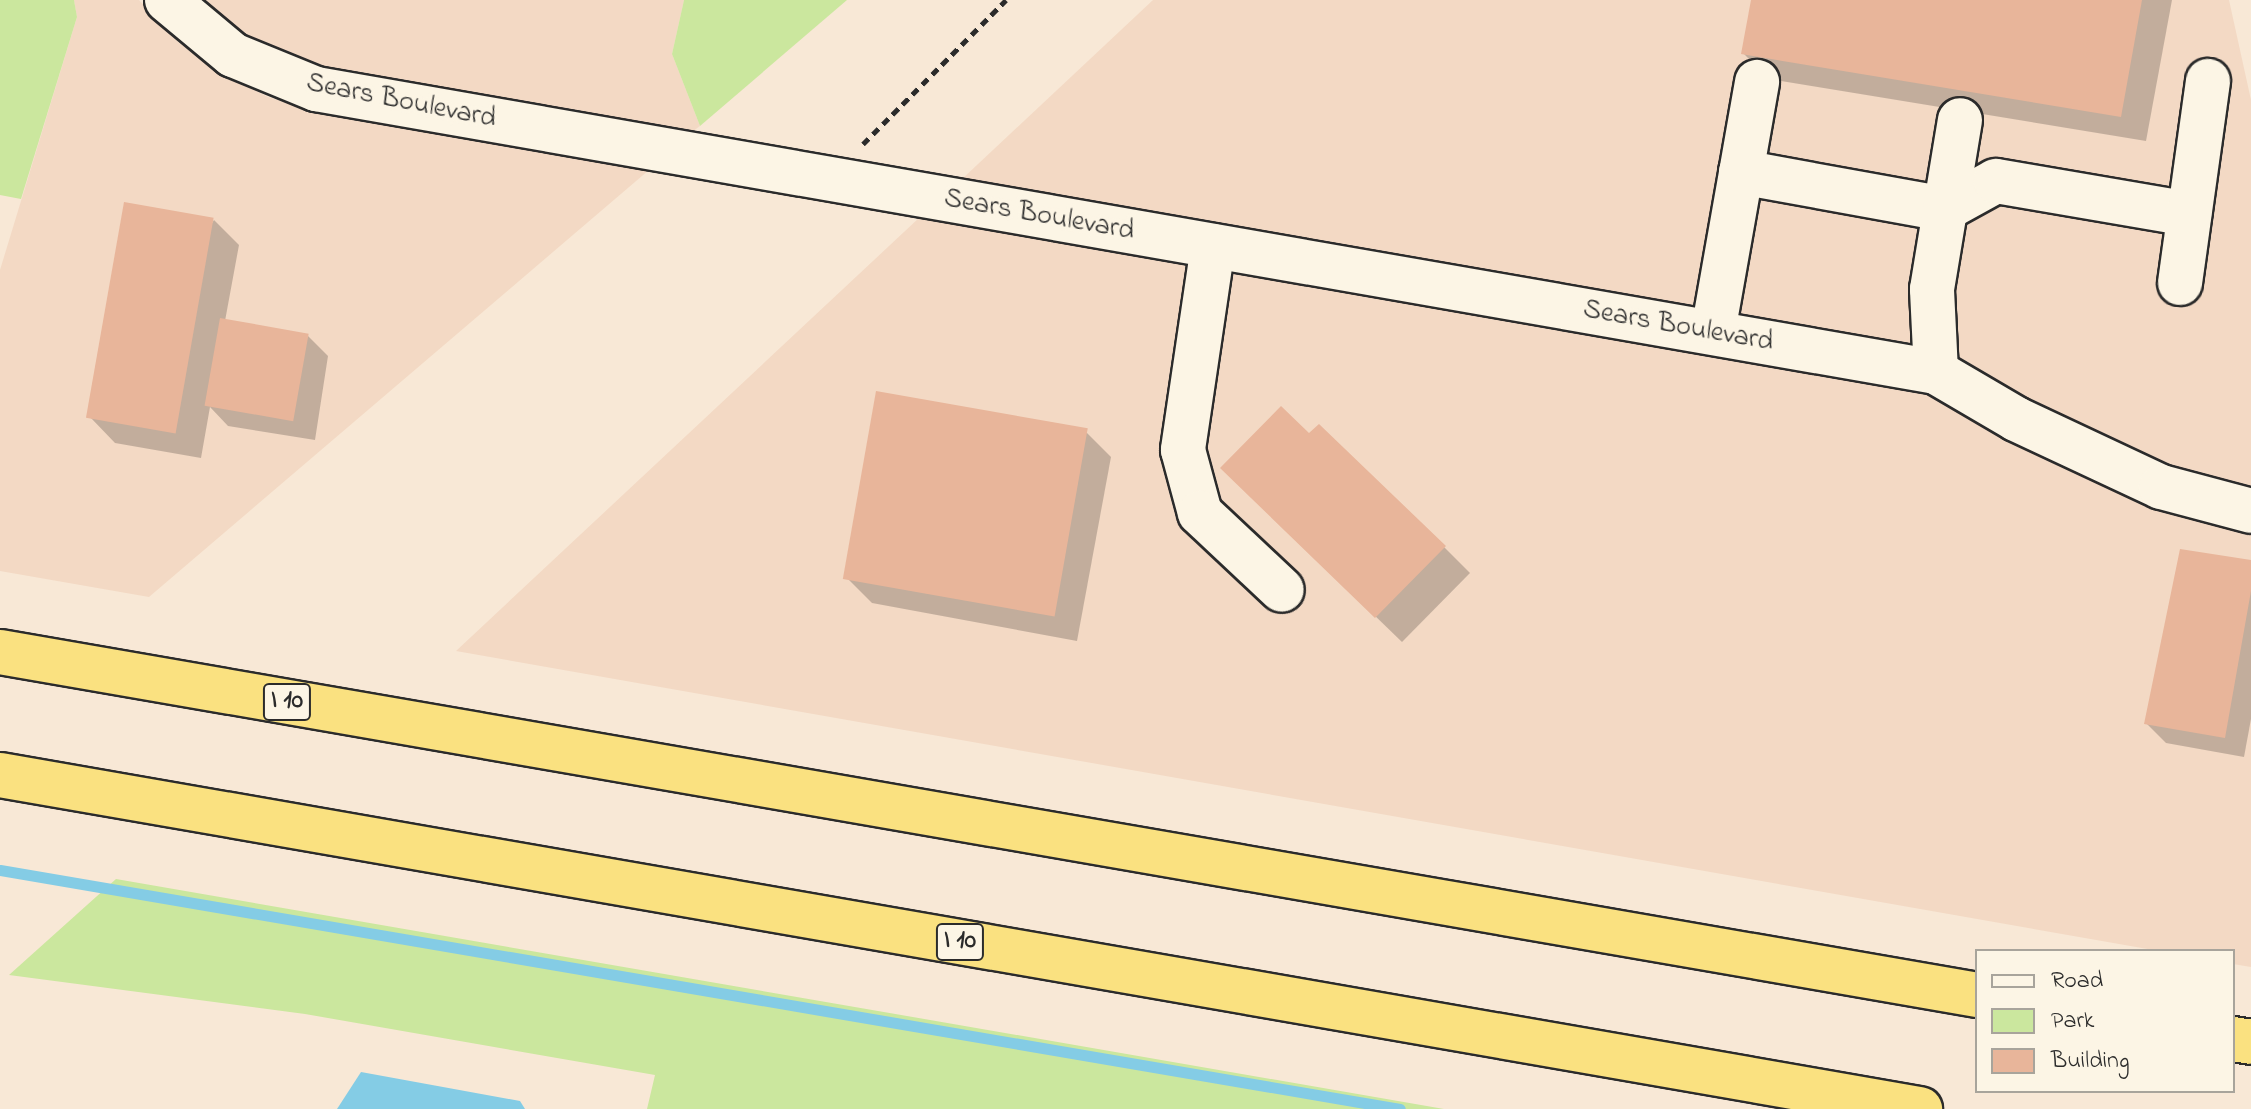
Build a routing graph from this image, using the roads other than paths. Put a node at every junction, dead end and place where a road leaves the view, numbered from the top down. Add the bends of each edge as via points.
1 (167, 0) edge
2 (2208, 81) dead end
3 (1757, 82) dead end
4 (1960, 120) dead end
5 (1741, 172) junction
6 (1945, 209) junction
7 (2189, 214) junction
8 (1213, 246) junction
9 (2180, 283) dead end
10 (1713, 332) junction
11 (1936, 372) junction
12 (2251, 511) edge
13 (1282, 590) dead end
14 (0, 652) edge
15 (0, 775) edge
16 (1975, 995) edge
17 (1920, 1109) edge

1 - 8 street, Sears Boulevard via 233,55 316,89
2 - 7 street
3 - 5 street
4 - 6 street
5 - 6 street
5 - 10 street
6 - 7 street via 1996,181
6 - 11 street via 1932,289
7 - 9 street
8 - 10 street, Sears Boulevard
8 - 13 street via 1183,450 1200,513
10 - 11 street, Sears Boulevard
11 - 12 street via 2016,419 2161,487
14 - 16 highway, I 10
15 - 17 highway, I 10

